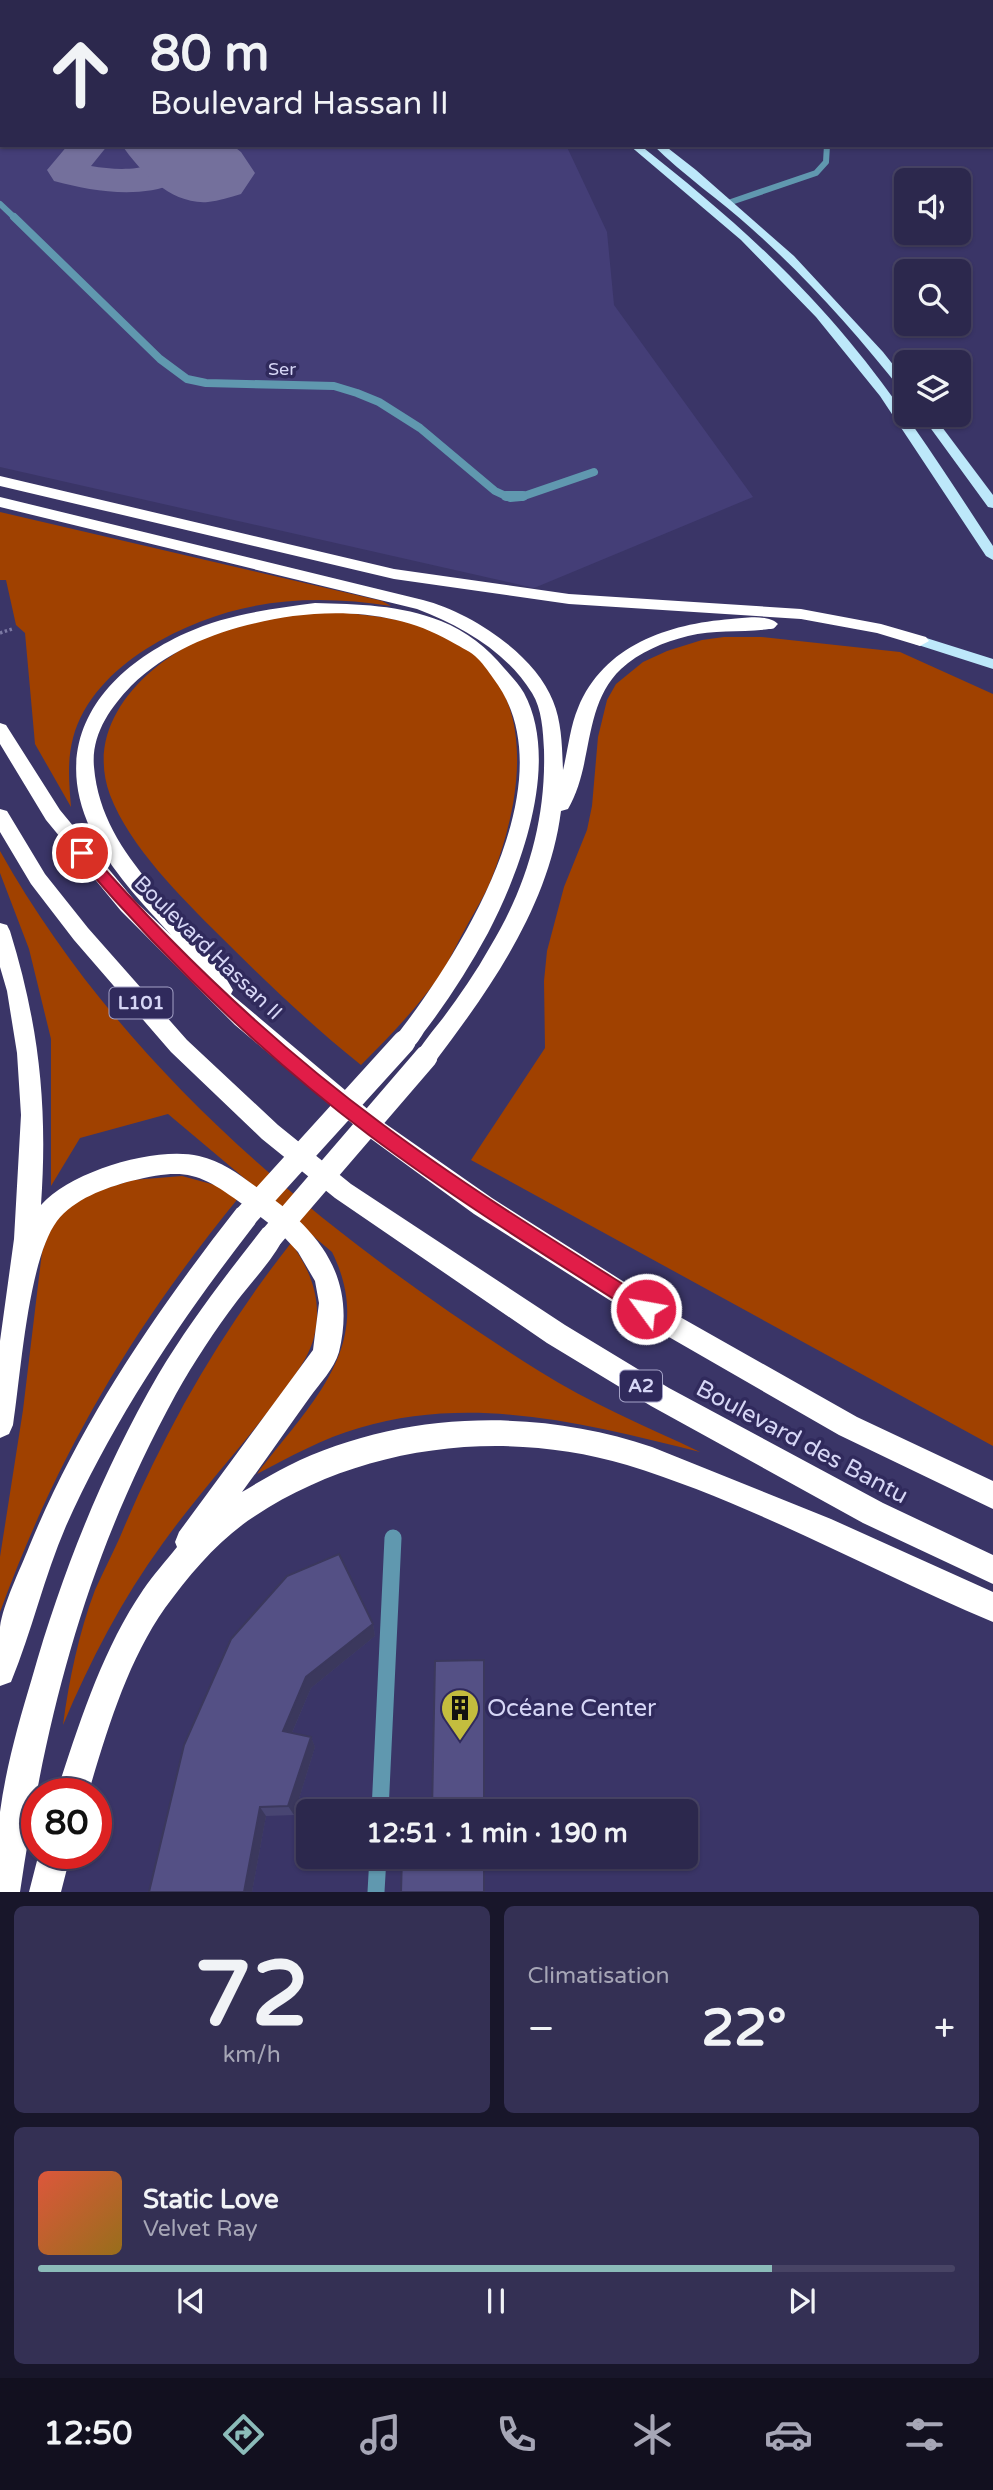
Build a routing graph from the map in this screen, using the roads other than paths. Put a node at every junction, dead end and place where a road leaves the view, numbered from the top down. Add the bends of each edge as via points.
1 (636, 147) edge
2 (660, 147) edge
3 (827, 147) edge
4 (728, 203) junction
5 (0, 204) edge
6 (894, 374) edge
7 (936, 427) edge
8 (594, 472) dead end
9 (0, 481) edge
10 (0, 502) edge
11 (993, 504) edge
12 (993, 556) edge
13 (920, 640) junction
14 (993, 664) edge
15 (0, 729) edge
16 (0, 816) edge
17 (550, 826) junction
18 (0, 931) edge
19 (229, 1004) junction
20 (355, 1113) joint
21 (311, 1165) joint
22 (23, 1273) junction
23 (0, 1425) edge
24 (993, 1494) edge
25 (393, 1538) dead end
26 (993, 1570) edge
27 (169, 1577) junction
28 (993, 1607) edge
29 (0, 1671) edge
30 (77, 1778) edge
31 (381, 1799) edge
32 (50, 1869) edge
33 (377, 1869) edge
34 (4, 1892) edge
35 (45, 1892) edge
36 (376, 1892) edge

1 - 12 main road via 733,228 816,310 884,393
2 - 4 main road
3 - 4 street via 826,162 816,173
4 - 6 main road via 835,304
5 - 8 street, Ser via 160,359 187,379 352,389 405,417 495,491 510,498
7 - 11 main road
9 - 13 highway via 426,580 551,598 804,614 889,629
10 - 17 highway via 387,594 480,631 509,654 545,702 557,776
13 - 14 main road
13 - 17 highway via 743,623 688,629 640,649 608,671 587,707 572,776
15 - 19 highway, Boulevard Hassan II via 82,853 128,906
16 - 21 highway, L101 via 38,879 138,1000 215,1082
17 - 34 highway, bridge via 507,939 461,1013 227,1292 176,1371 133,1451 90,1542 59,1627 30,1737
18 - 22 highway via 24,1014 32,1094 30,1206
19 - 20 highway, Boulevard Hassan II
19 - 29 highway, bridge via 207,962 121,863 96,823 83,763 94,721 133,671 164,648 242,618 343,608 404,617 457,636 484,655 517,696 528,757 524,812 495,898 456,970 404,1042 246,1216 148,1348 103,1424 47,1538
20 - 24 highway, Boulevard des Bantu via 483,1206 664,1321 848,1426
21 - 26 highway, Boulevard des Bantu / A2 via 370,1210 660,1398 873,1513
22 - 23 highway
22 - 27 highway via 48,1213 72,1193 112,1176 184,1165 197,1165 222,1176 264,1206 305,1241 321,1263 331,1311 325,1355 208,1514
25 - 31 street
27 - 28 highway via 222,1522 334,1459 415,1438 524,1433 602,1446 656,1462 776,1509
27 - 30 highway via 133,1634 104,1697
32 - 35 highway
33 - 36 street

